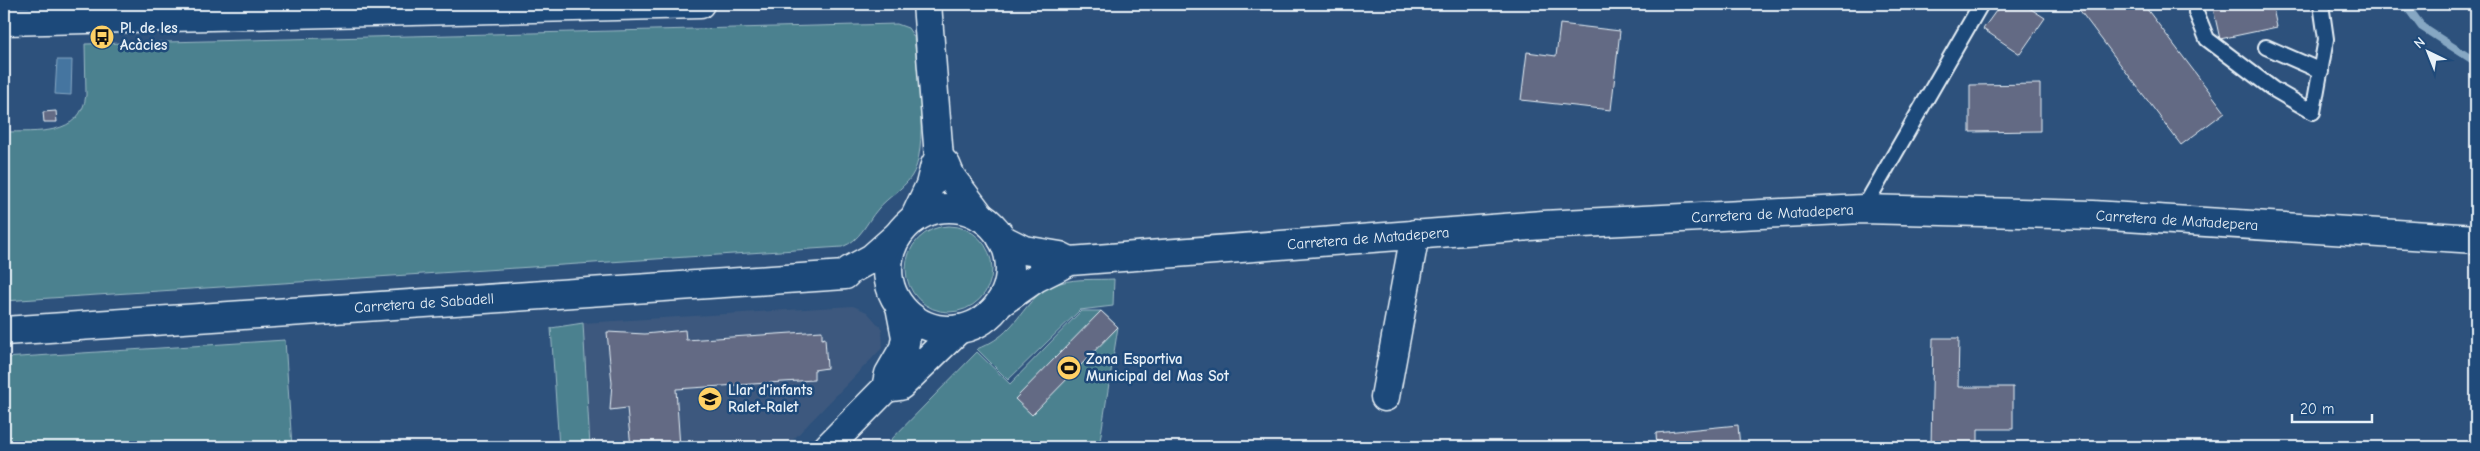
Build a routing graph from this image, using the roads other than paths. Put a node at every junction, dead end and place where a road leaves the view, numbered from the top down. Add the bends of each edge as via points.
1 (700, 4) edge
2 (927, 4) edge
3 (1982, 4) edge
4 (2321, 4) edge
5 (154, 10) edge
6 (49, 12) edge
7 (2196, 12) dead end
8 (4, 21) edge
9 (2266, 47) dead end
10 (2321, 71) junction
11 (939, 158) junction
12 (1863, 209) junction
13 (981, 217) junction
14 (906, 227) junction
15 (1415, 234) junction
16 (1002, 239) junction
17 (2476, 239) edge
18 (1070, 261) junction
19 (845, 275) junction
20 (897, 301) junction
21 (1000, 303) junction
22 (959, 330) junction
23 (4, 331) edge
24 (886, 388) junction
25 (1385, 397) dead end
26 (828, 447) edge

1 - 5 street
2 - 11 street
3 - 12 lane
4 - 10 lane via 2326,39
5 - 6 street
6 - 8 street
7 - 10 lane via 2207,39 2274,89 2313,112
9 - 10 lane
11 - 13 street
11 - 14 street via 930,185
12 - 15 street, Carretera de Matadepera
12 - 17 street, Carretera de Matadepera via 2093,215
13 - 14 street via 954,208 940,209
13 - 16 street
14 - 19 street, Carretera de Sabadell via 872,258
14 - 20 street via 891,249 888,264 888,280
15 - 18 street, Carretera de Matadepera
15 - 25 street
16 - 18 street via 1024,250 1060,256
16 - 21 street via 1010,271
18 - 21 street via 1036,278
19 - 20 street, Carretera de Sabadell via 850,281 861,282
19 - 23 street, Carretera de Sabadell
20 - 22 street via 911,318 926,326
20 - 24 street via 906,337
21 - 22 street via 989,316
22 - 24 street via 900,386
24 - 26 street

